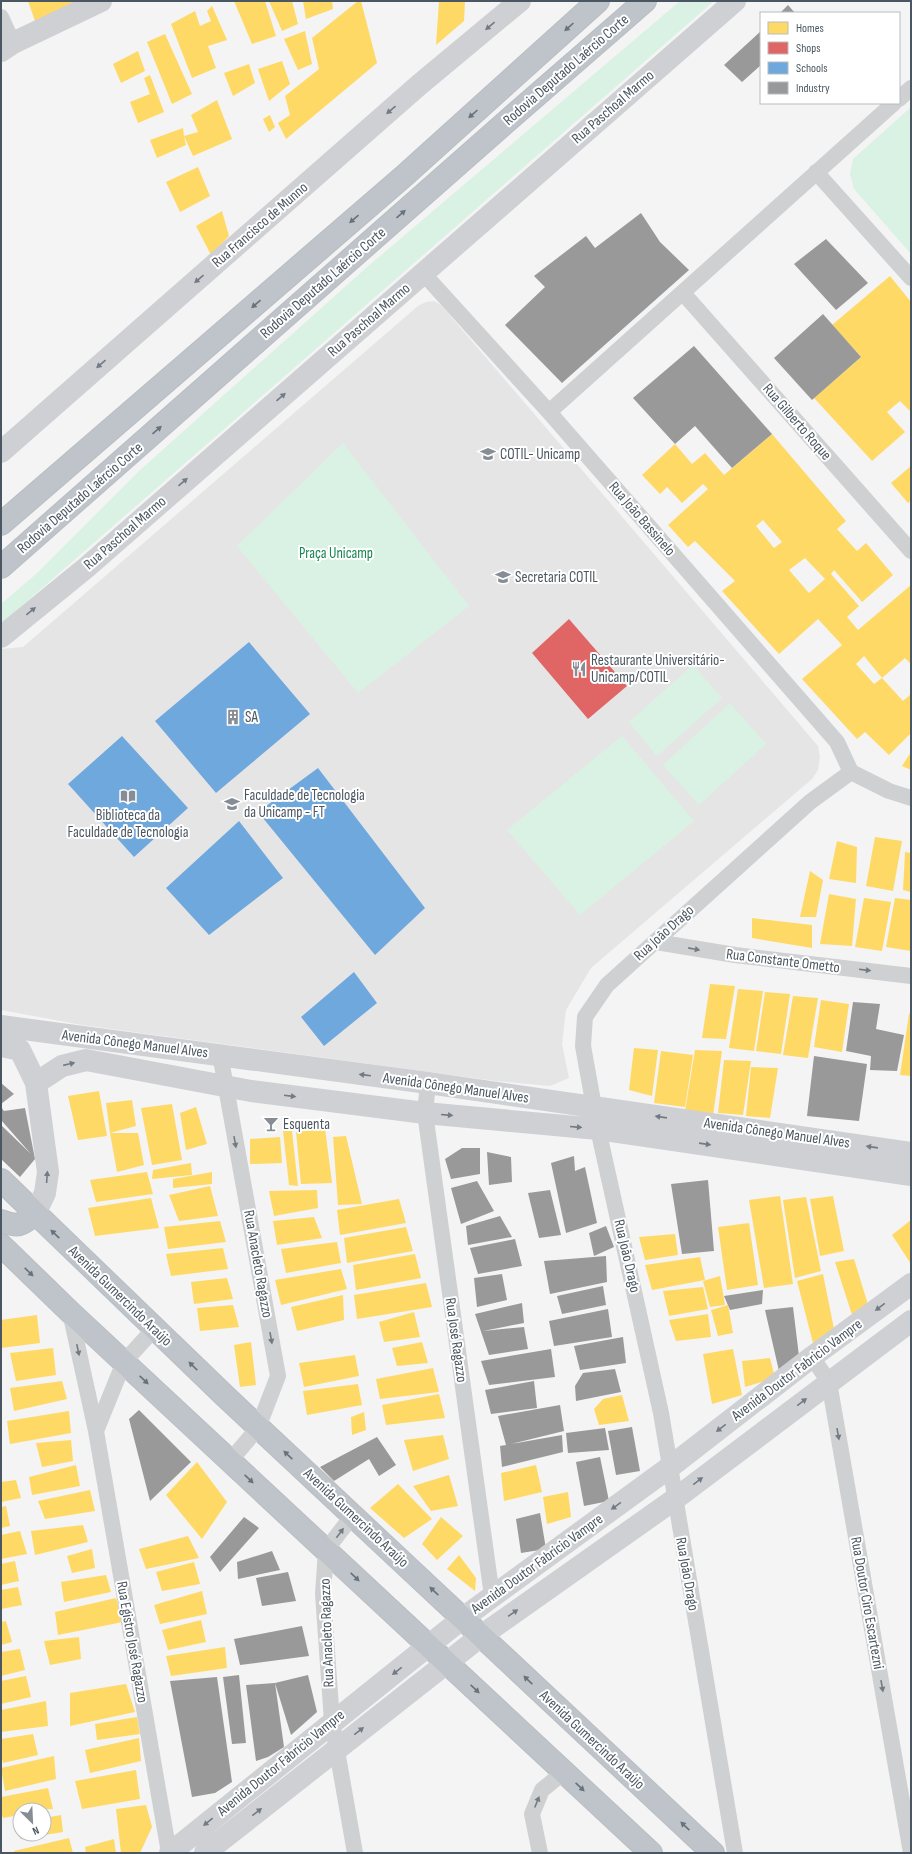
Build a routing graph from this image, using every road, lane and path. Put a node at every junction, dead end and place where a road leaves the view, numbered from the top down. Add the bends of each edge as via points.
1 (101, 1) edge
2 (520, 1) edge
3 (598, 1) edge
4 (645, 1) edge
5 (735, 1) edge
6 (1, 17) edge
7 (7, 47) edge
8 (911, 88) edge
9 (900, 98) edge
10 (893, 104) edge
11 (816, 172) junction
12 (422, 273) junction
13 (911, 278) edge
14 (683, 293) junction
15 (549, 412) junction
16 (1, 452) edge
17 (1, 524) edge
18 (911, 552) edge
19 (1, 567) edge
20 (1, 637) edge
21 (851, 772) junction
22 (911, 798) edge
23 (656, 942) junction
24 (911, 976) edge
25 (1, 1026) edge
26 (16, 1042) edge
27 (220, 1054) junction
28 (36, 1083) junction
29 (428, 1083) junction
30 (224, 1085) junction
31 (594, 1107) junction
32 (425, 1113) junction
33 (598, 1129) junction
34 (911, 1153) edge
35 (911, 1175) edge
36 (1, 1180) edge
37 (35, 1214) junction
38 (1, 1221) edge
39 (1, 1245) edge
40 (911, 1284) edge
41 (70, 1312) junction
42 (911, 1321) edge
43 (154, 1329) junction
44 (812, 1357) junction
45 (124, 1362) junction
46 (829, 1382) junction
47 (258, 1428) junction
48 (96, 1431) junction
49 (230, 1461) junction
50 (670, 1467) junction
51 (675, 1499) junction
52 (353, 1516) junction
53 (326, 1550) junction
54 (492, 1596) junction
55 (463, 1618) junction
56 (481, 1636) junction
57 (427, 1646) junction
58 (446, 1663) junction
59 (332, 1722) junction
60 (337, 1749) junction
61 (564, 1772) junction
62 (169, 1853) edge
63 (205, 1853) edge
64 (355, 1853) edge
65 (540, 1853) edge
66 (651, 1853) edge
67 (713, 1853) edge
68 (735, 1853) edge
69 (910, 1853) edge

1 - 7 street
2 -> 16 street, Rua Francisco de Munno via 413,90
3 -> 17 highway, Rodovia Deputado Laércio Corte via 404,176
19 -> 4 highway, Rodovia Deputado Laércio Corte
5 - 12 street, Rua Paschoal Marmo
6 - 7 street
8 - 9 street
10 - 11 street
11 - 13 street
11 - 14 street
12 - 15 street, Rua João Bassinelo
20 -> 12 street, Rua Paschoal Marmo via 87,567
14 - 15 street
14 - 18 street, Rua Gilberto Roque
15 - 21 street, Rua João Bassinelo via 837,742
21 - 22 street via 889,791
21 - 23 street, Rua João Drago via 810,802
23 -> 24 street, Rua Constante Ometto via 735,955
23 - 31 street, Rua João Drago via 607,985 585,1017 583,1046
25 - 26 street, Avenida Cônego Manuel Alves
26 - 27 street, Avenida Cônego Manuel Alves
26 - 28 street
29 -> 27 street, Avenida Cônego Manuel Alves via 254,1061
27 - 30 street, Rua Anacleto Ragazzo
28 -> 30 street, Avenida Cônego Manuel Alves via 62,1066 86,1060
37 -> 28 street via 46,1192 48,1172
29 - 31 street, Avenida Cônego Manuel Alves
29 - 32 street, Rua José Ragazzo
30 -> 32 street, Avenida Cônego Manuel Alves via 251,1091
30 -> 47 street, Rua Anacleto Ragazzo via 278,1376
31 - 33 street, Rua João Drago
34 -> 31 street, Avenida Cônego Manuel Alves
32 -> 33 street, Avenida Cônego Manuel Alves
32 - 54 street, Rua José Ragazzo
33 -> 35 street, Avenida Cônego Manuel Alves
33 - 50 street, Rua João Drago via 661,1413
36 - 37 highway, Avenida Gumercindo Araújo
37 - 38 highway via 24,1224 14,1226
43 -> 37 highway, Avenida Gumercindo Araújo
39 -> 41 highway
40 -> 44 street, Avenida Doutor Fabricio Vampre
41 - 45 highway
41 -> 48 street, Rua Egistro José Ragazzo
42 - 46 street, Avenida Doutor Fabricio Vampre
43 - 45 street
47 -> 43 highway, Avenida Gumercindo Araújo
44 - 46 street, Rua Doutor Ciro Escartezni
44 -> 50 street, Avenida Doutor Fabricio Vampre
45 - 48 street
45 -> 49 highway
51 -> 46 street, Avenida Doutor Fabricio Vampre
46 -> 69 street, Rua Doutor Ciro Escartezni
47 - 49 street, Rua Anacleto Ragazzo
52 -> 47 highway, Avenida Gumercindo Araújo
48 - 62 street, Rua Egistro José Ragazzo
49 -> 53 highway
50 - 51 street, Rua João Drago
50 -> 54 street, Avenida Doutor Fabricio Vampre
56 -> 51 street, Avenida Doutor Fabricio Vampre
51 - 68 street, Rua João Drago
53 -> 52 street
55 -> 52 highway, Avenida Gumercindo Araújo
53 -> 57 highway
53 - 59 street, Rua Anacleto Ragazzo via 323,1594
54 - 55 street, Avenida Doutor Fabricio Vampre
55 - 56 highway, Avenida Gumercindo Araújo
55 - 57 street, Avenida Doutor Fabricio Vampre
56 - 58 street, Avenida Doutor Fabricio Vampre
67 -> 56 highway, Avenida Gumercindo Araújo
57 - 58 highway
57 -> 59 street, Avenida Doutor Fabricio Vampre
60 -> 58 street, Avenida Doutor Fabricio Vampre
58 -> 61 highway
59 - 60 street, Rua Anacleto Ragazzo
59 -> 62 street, Avenida Doutor Fabricio Vampre
63 -> 60 street, Avenida Doutor Fabricio Vampre
60 - 64 street, Rua Anacleto Ragazzo
65 -> 61 street via 532,1814 542,1790
61 -> 66 highway

